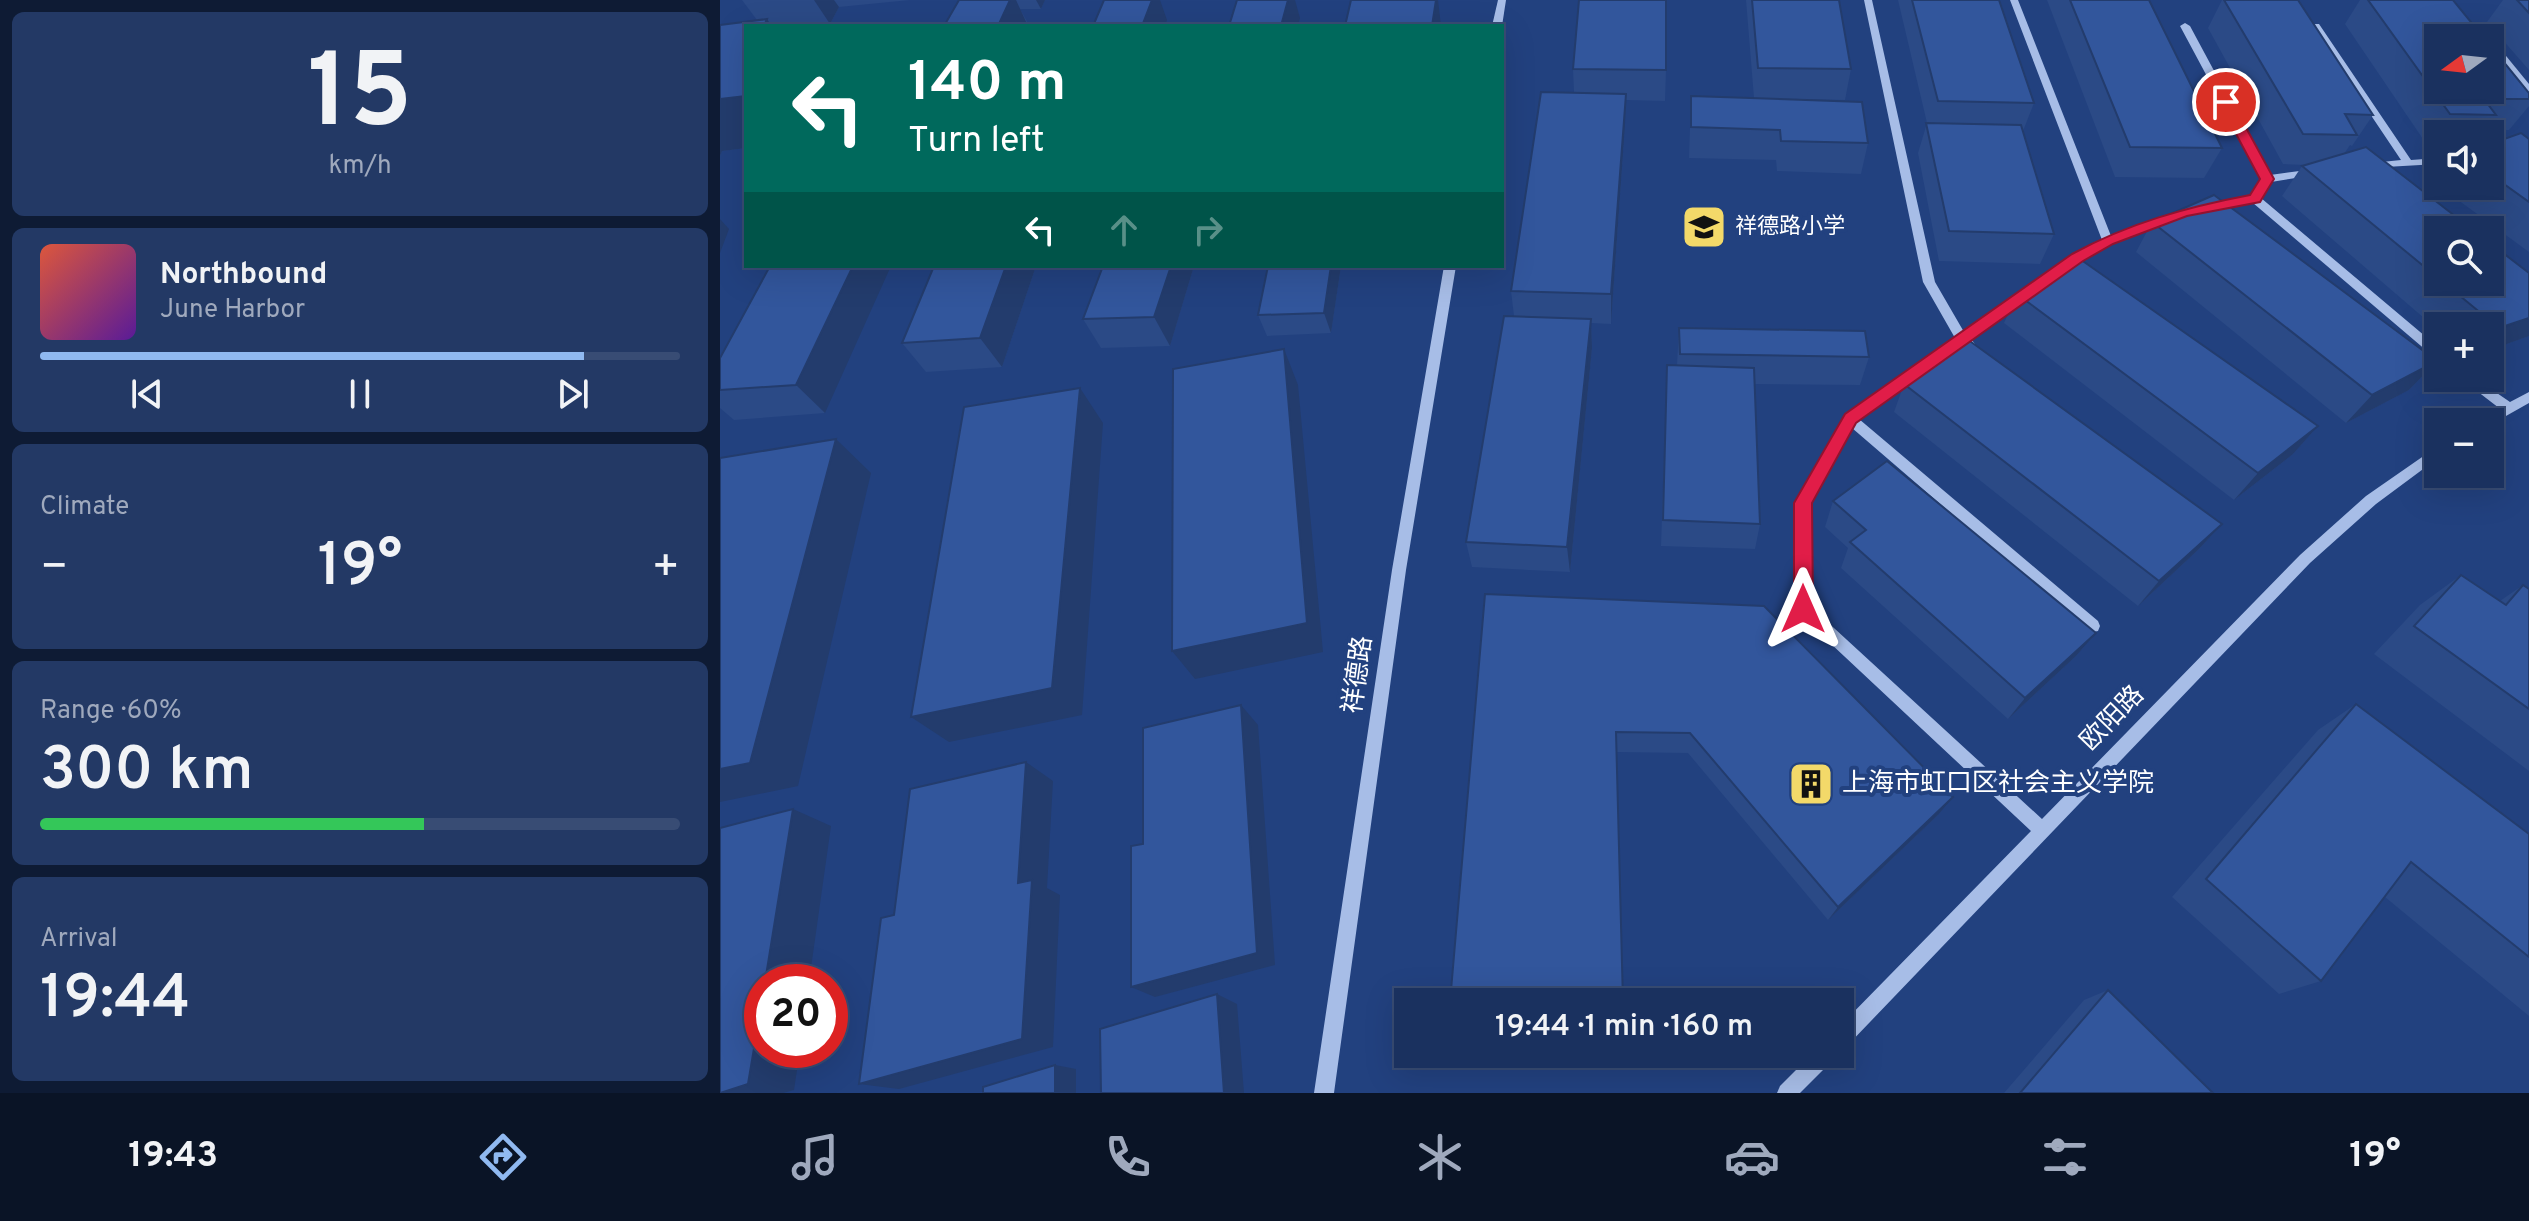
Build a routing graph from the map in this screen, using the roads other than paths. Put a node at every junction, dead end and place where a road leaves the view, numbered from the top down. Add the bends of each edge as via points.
1 (1502, 0) edge
2 (1868, 0) edge
3 (2014, 0) edge
4 (1497, 24) edge
5 (2185, 26) dead end
6 (2316, 26) edge
7 (2504, 60) edge
8 (2529, 90) edge
9 (2424, 162) edge
10 (2409, 164) junction
11 (2363, 167) edge
12 (2334, 170) edge
13 (2267, 179) junction
14 (2255, 199) junction
15 (2108, 241) junction
16 (2078, 258) junction
17 (2090, 267) edge
18 (1450, 268) edge
19 (2052, 276) edge
20 (2039, 285) edge
21 (1962, 339) junction
22 (2424, 342) edge
23 (1987, 357) edge
24 (2486, 392) edge
25 (2529, 397) edge
26 (2508, 407) junction
27 (2504, 410) edge
28 (1850, 419) junction
29 (2424, 461) edge
30 (2093, 626) edge
31 (2042, 830) junction
32 (1854, 1025) edge
33 (1811, 1068) edge
34 (1324, 1093) edge
35 (1787, 1093) edge

1 - 4 street
2 - 21 street via 1929,282
3 - 15 street
5 - 13 street
6 - 10 street
7 - 8 street
9 - 10 street
10 - 11 street
12 - 13 street
13 - 14 street
14 - 15 street via 2192,211
14 - 22 street
15 - 16 street
16 - 17 street
16 - 19 street
18 - 34 street, 祥德路 via 1399,570
20 - 21 street
21 - 23 street
21 - 28 street
24 - 26 street
25 - 26 street
26 - 27 street
28 - 30 street
28 - 31 street via 1803,503 1803,609
29 - 31 street, 欧阳路 via 2305,559
31 - 32 street, 欧阳路
33 - 35 street

